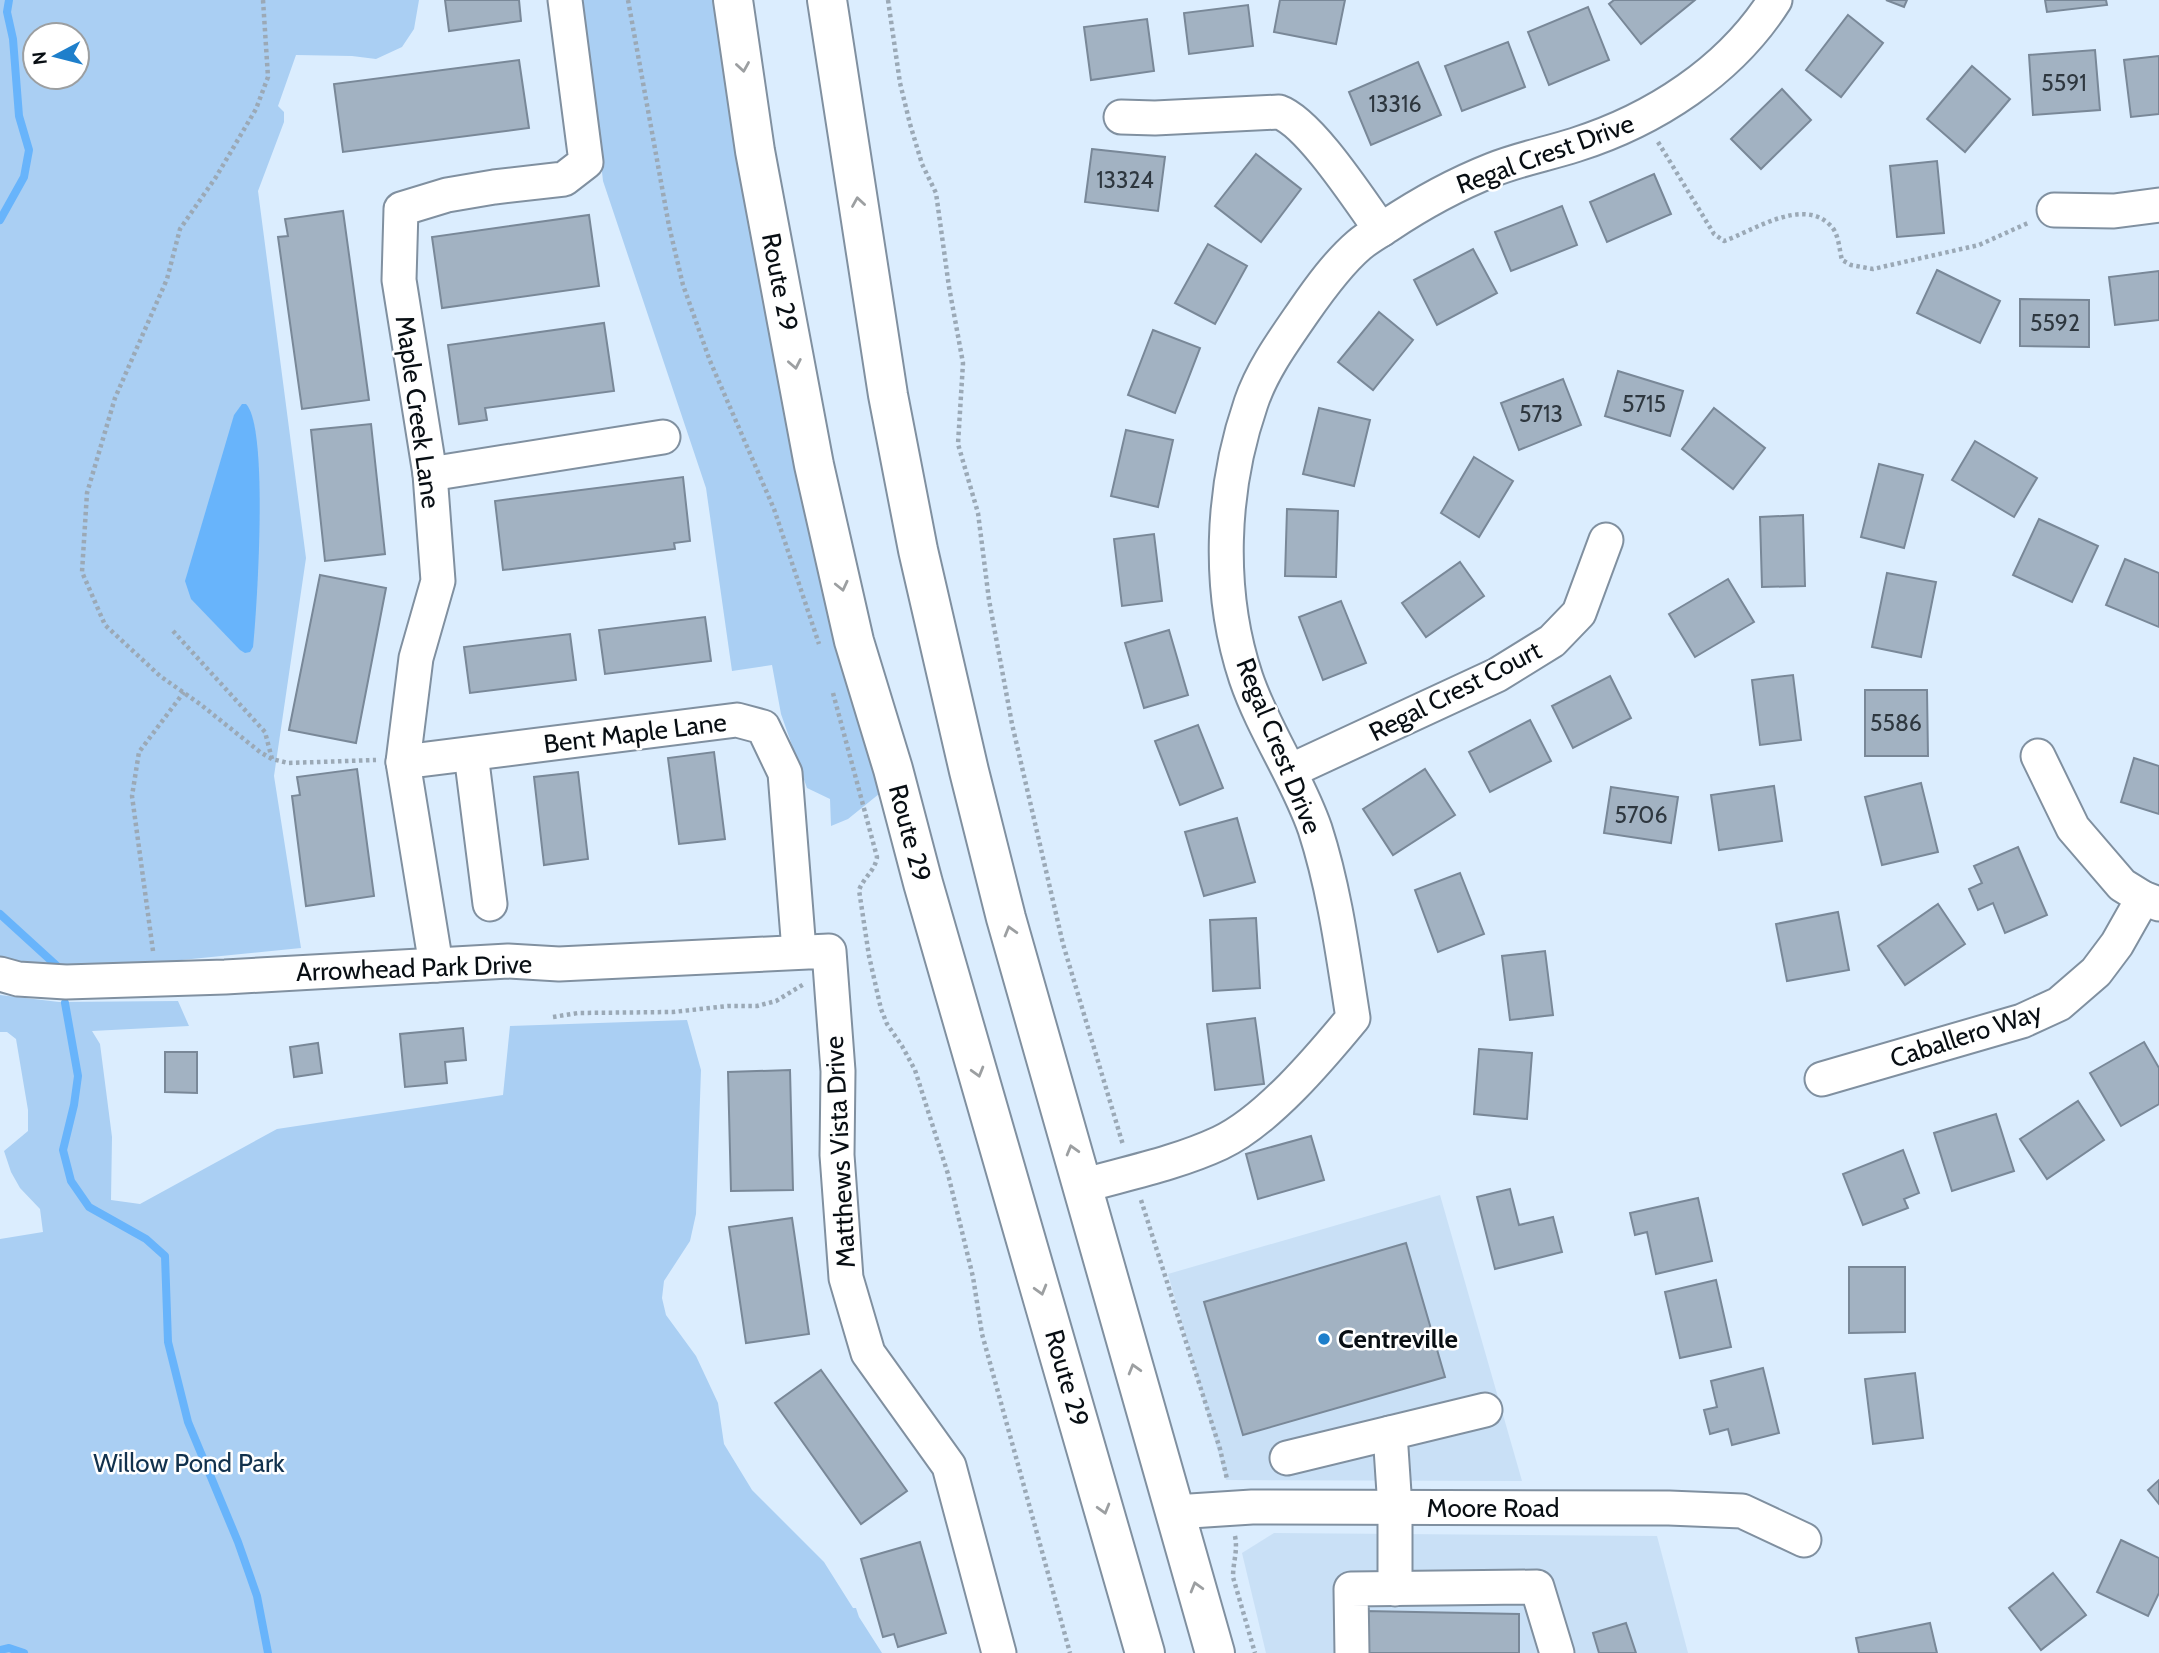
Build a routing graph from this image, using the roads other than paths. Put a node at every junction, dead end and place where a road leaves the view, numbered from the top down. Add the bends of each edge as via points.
1 (565, 0) edge
2 (733, 0) edge
3 (827, 0) edge
4 (1775, 0) edge
5 (1121, 117) dead end
6 (2159, 205) edge
7 (2054, 211) road end
8 (1381, 230) junction
9 (663, 437) dead end
10 (430, 474) junction
11 (1606, 540) dead end
12 (471, 754) junction
13 (2038, 756) dead end
14 (404, 760) junction
15 (1290, 771) junction
16 (2151, 901) edge
17 (490, 904) dead end
18 (819, 960) junction
19 (436, 965) junction
20 (0, 974) edge
21 (1822, 1079) dead end
22 (1082, 1186) junction
23 (1485, 1410) dead end
24 (1390, 1433) junction
25 (1287, 1458) dead end
26 (1395, 1508) junction
27 (1175, 1512) junction
28 (1804, 1539) dead end
29 (1395, 1590) junction
30 (1132, 1604) junction
31 (999, 1653) edge
32 (1134, 1653) edge
33 (1145, 1653) edge
34 (1215, 1653) edge
35 (1352, 1653) edge
36 (1557, 1653) edge

1 - 10 street, Maple Creek Lane via 586,162 564,179 447,195 401,209 399,280
2 -> 30 main road, Route 29 via 755,151 814,465 854,641
22 -> 3 main road via 1003,904 918,550 888,395
4 - 8 street, Regal Crest Drive via 1761,22 1683,95 1626,127 1469,179
5 - 8 street via 1287,115 1305,129
6 - 7 street
8 - 15 street, Regal Crest Drive via 1359,244 1320,287 1279,347 1252,401 1236,457 1227,514 1226,571 1233,622 1245,677
9 - 10 street
10 - 14 street, Maple Creek Lane via 438,581 416,658
11 - 15 street, Regal Crest Court via 1579,613 1552,641 1497,675
12 - 14 street, Bent Maple Lane
12 - 17 street
12 - 18 street, Bent Maple Lane via 737,720 763,727 785,774
13 - 16 street via 2073,828 2122,885
14 - 19 street, Maple Creek Lane
15 - 22 street, Regal Crest Drive via 1315,828 1336,907 1353,1018 1300,1078 1238,1132 1166,1163
16 - 21 street, Caballero Way via 2096,972 2059,1003 2022,1021
18 - 19 street, Arrowhead Park Drive
18 - 31 street, Matthews Vista Drive via 838,1071 837,1155 846,1278 868,1353 949,1466
19 - 20 street, Arrowhead Park Drive via 48,982
27 -> 22 main road
23 - 24 street
24 - 25 street
24 - 26 street
26 - 27 street, Moore Road
26 - 28 street, Moore Road via 1742,1511
26 - 29 street
34 -> 27 main road
29 - 35 street via 1351,1589
29 - 36 street via 1537,1587
30 - 32 main road
30 - 33 main road, Route 29

